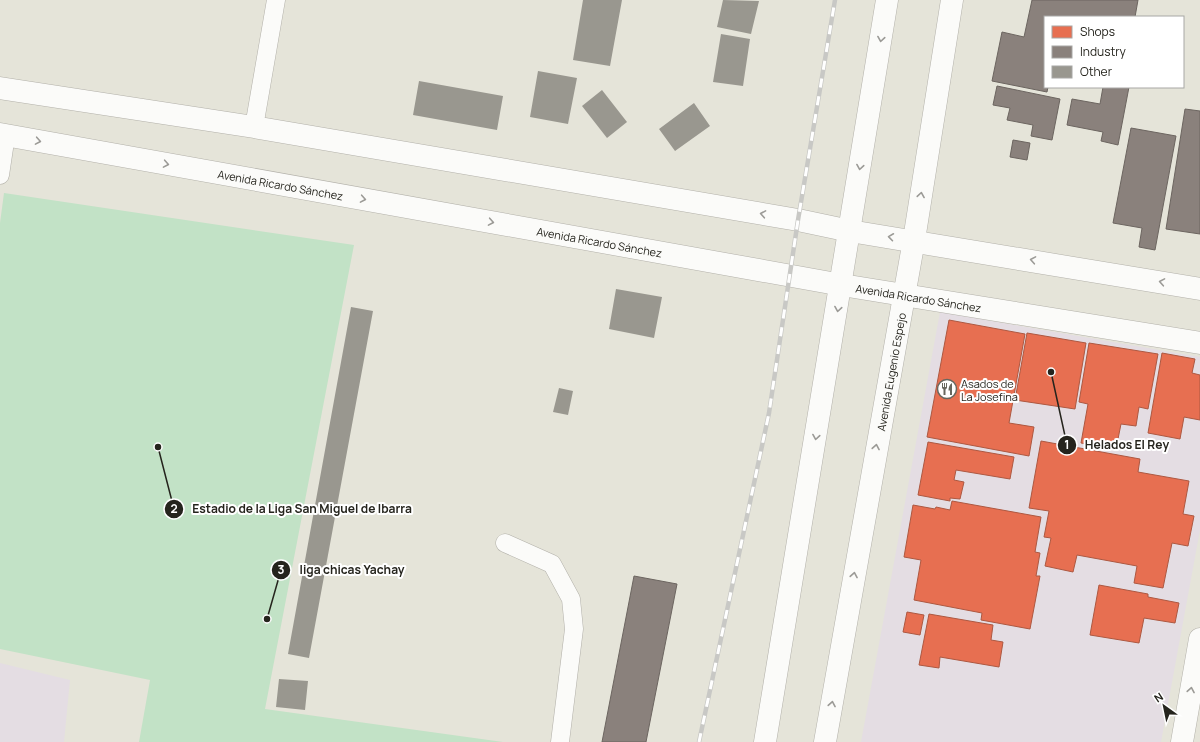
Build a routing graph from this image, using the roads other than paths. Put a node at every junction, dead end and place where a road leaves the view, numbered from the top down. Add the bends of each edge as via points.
1 (276, 0) edge
2 (887, 0) edge
3 (952, 0) edge
4 (0, 88) edge
5 (254, 127) junction
6 (3, 135) edge
7 (0, 174) edge
8 (850, 231) junction
9 (914, 240) junction
10 (842, 285) junction
11 (1200, 289) edge
12 (903, 294) junction
13 (1200, 343) edge
14 (505, 543) dead end
15 (1200, 639) edge
16 (560, 742) edge
17 (766, 742) edge
18 (825, 742) edge
19 (1182, 742) edge

1 - 5 lane
2 -> 8 main road
9 -> 3 main road, Avenida Eugenio Espejo
4 - 5 main road
8 -> 5 main road via 783,217
6 - 7 lane
6 -> 10 main road, Avenida Ricardo Sánchez
9 -> 8 main road
8 - 10 main road
11 -> 9 main road
9 - 12 main road, Avenida Eugenio Espejo
10 - 12 main road, Avenida Ricardo Sánchez
10 -> 17 main road
12 - 13 main road, Avenida Ricardo Sánchez
18 -> 12 main road, Avenida Eugenio Espejo
14 - 16 lane via 552,564 571,599 574,628
19 -> 15 main road

